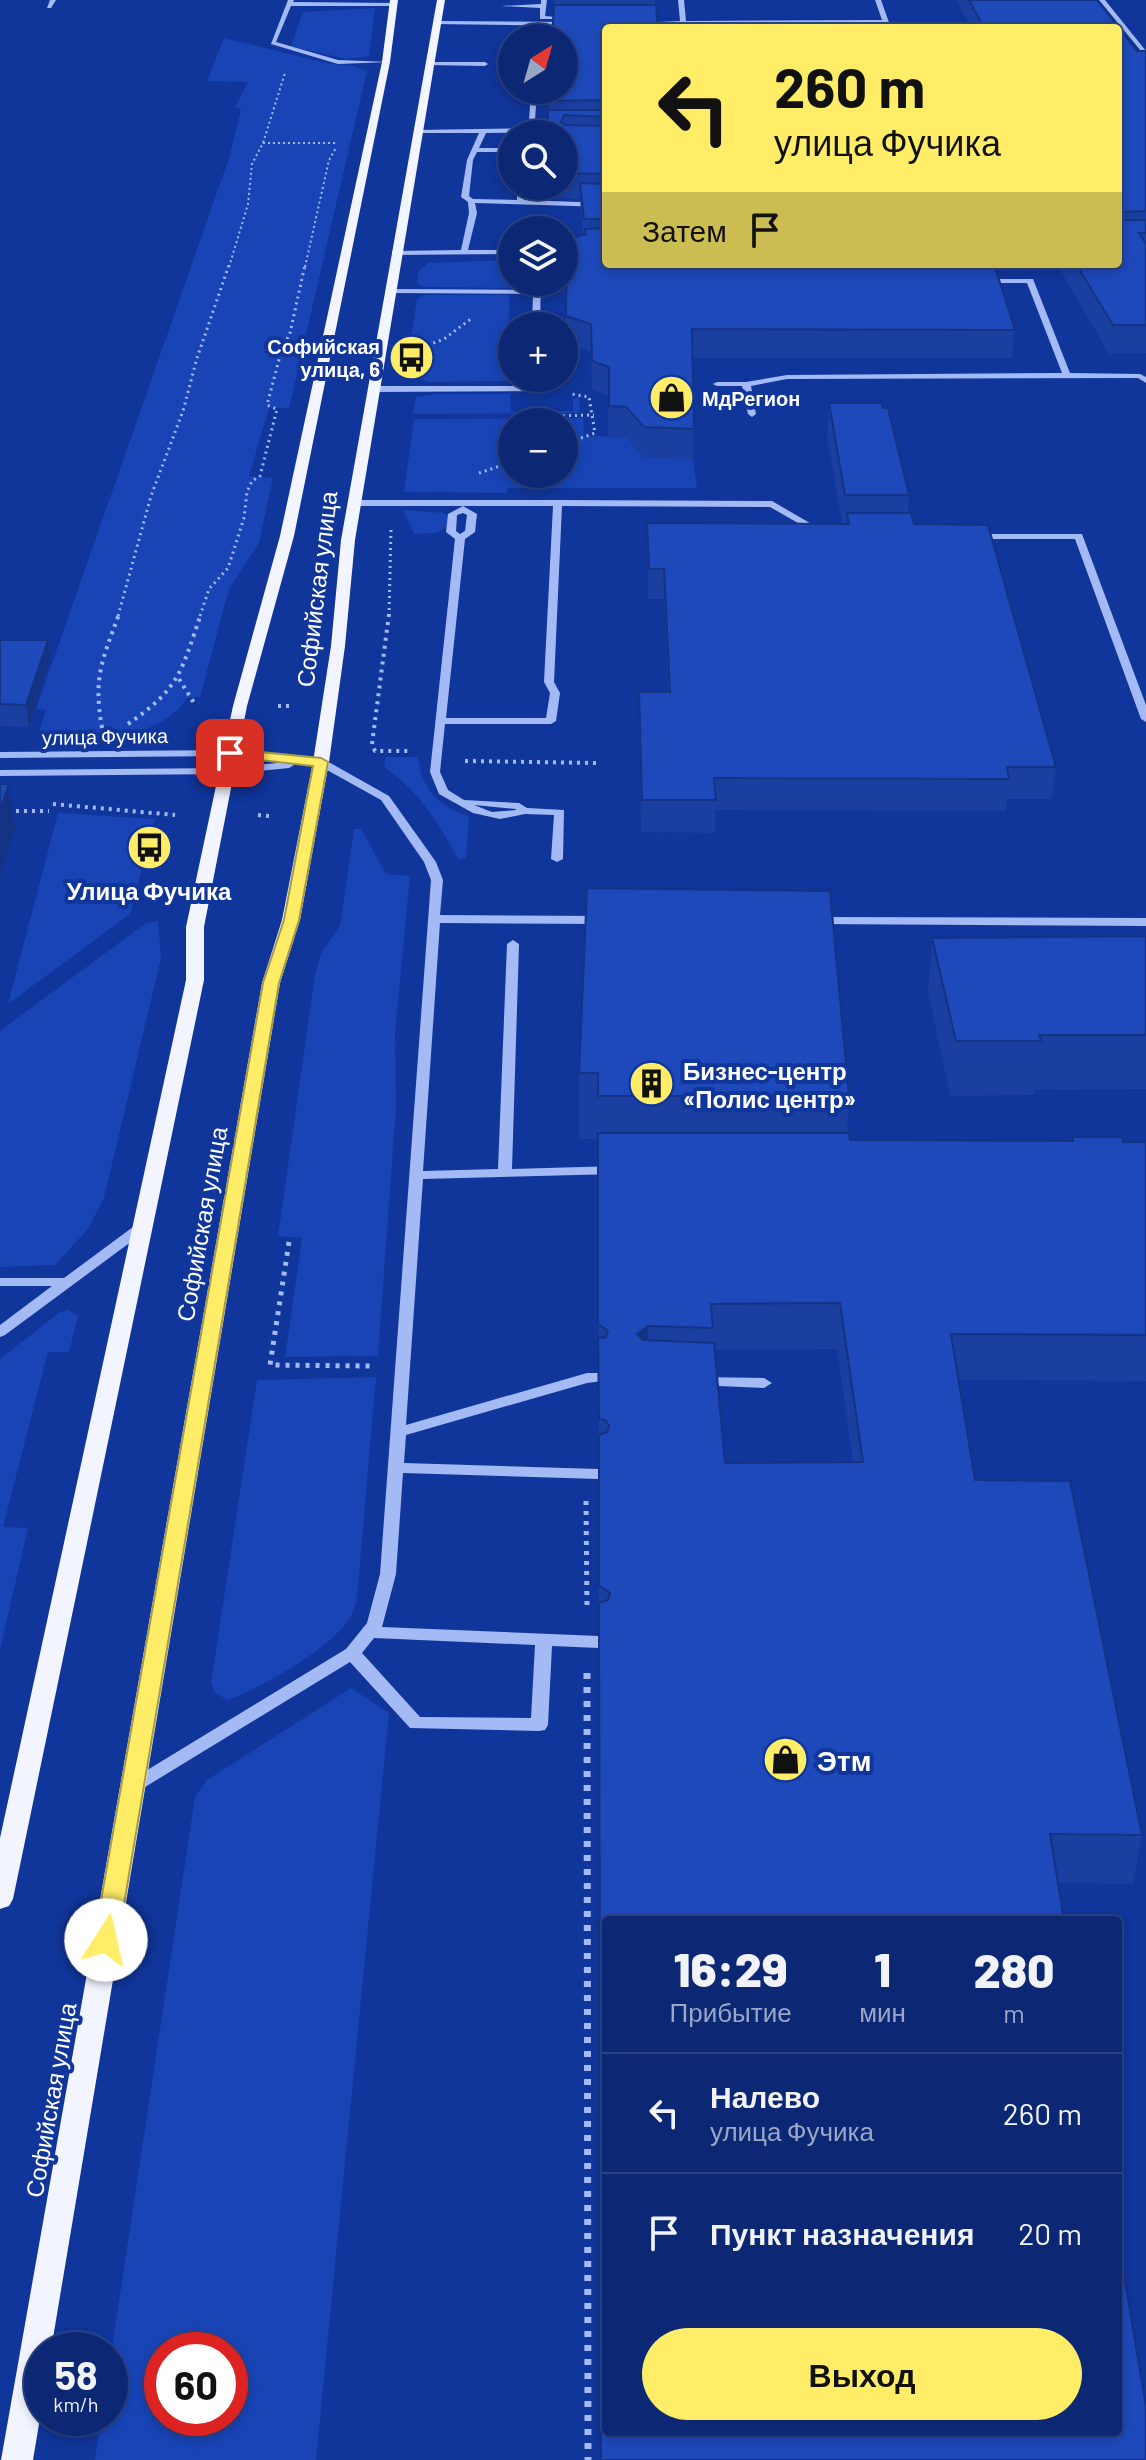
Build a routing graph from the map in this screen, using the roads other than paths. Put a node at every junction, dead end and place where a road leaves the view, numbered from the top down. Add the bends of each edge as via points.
1 (53, 0) edge
2 (441, 0) edge
3 (681, 0) edge
4 (878, 0) edge
5 (1102, 0) edge
6 (290, 2) edge
7 (394, 2) edge
8 (544, 3) edge
9 (504, 6) dead end
10 (49, 7) dead end
11 (573, 18) edge
12 (667, 18) dead end
13 (541, 21) junction
14 (435, 23) junction
15 (683, 23) junction
16 (584, 24) edge
17 (785, 24) edge
18 (887, 24) edge
19 (1121, 24) edge
20 (1122, 25) edge
21 (492, 28) dead end
22 (1146, 55) edge
23 (386, 62) junction
24 (428, 64) junction
25 (485, 64) dead end
26 (484, 130) junction
27 (498, 130) edge
28 (417, 131) junction
29 (473, 150) junction
30 (498, 150) edge
31 (471, 201) junction
32 (520, 201) joint
33 (602, 205) edge
34 (578, 251) edge
35 (602, 251) edge
36 (498, 252) edge
37 (395, 253) junction
38 (464, 253) junction
39 (966, 281) edge
40 (498, 288) edge
41 (390, 291) junction
42 (1067, 375) junction
43 (1146, 381) edge
44 (717, 384) dead end
45 (746, 384) junction
46 (375, 389) junction
47 (498, 389) edge
48 (752, 414) dead end
49 (354, 503) junction
50 (558, 503) junction
51 (463, 506) junction
52 (827, 536) edge
53 (969, 536) edge
54 (460, 538) junction
55 (1146, 719) edge
56 (439, 721) junction
57 (230, 753) junction
58 (0, 755) edge
59 (321, 762) junction
60 (227, 771) junction
61 (0, 773) edge
62 (557, 859) dead end
63 (436, 919) junction
64 (625, 920) edge
65 (798, 920) edge
66 (1146, 922) edge
67 (513, 944) dead end
68 (636, 1170) edge
69 (505, 1173) junction
70 (417, 1175) junction
71 (142, 1227) junction
72 (0, 1282) edge
73 (66, 1282) junction
74 (0, 1332) edge
75 (598, 1378) edge
76 (691, 1381) edge
77 (764, 1383) dead end
78 (398, 1432) junction
79 (396, 1468) junction
80 (592, 1474) road end
81 (371, 1632) junction
82 (544, 1640) junction
83 (593, 1641) road end
84 (352, 1653) junction
85 (132, 1788) junction
86 (7, 1831) edge
87 (0, 1899) edge
88 (17, 2460) edge

1 - 10 street
2 - 14 main road, Софийская улица
3 - 15 street
4 - 18 street
5 - 19 street
6 - 7 street
6 - 23 street via 273,43 338,62
7 - 23 main road, Софийская улица
8 - 9 street
8 - 13 street
11 - 13 street
12 - 15 street via 633,21
13 - 14 street
13 - 16 street
13 - 21 street via 539,28
14 - 24 main road, Софийская улица
15 - 17 street
20 - 22 street
23 - 57 main road, Софийская улица via 287,536
24 - 25 street
24 - 28 main road, Софийская улица
26 - 27 street
26 - 28 street
26 - 29 street
28 - 37 main road, Софийская улица
29 - 30 street
29 - 31 street via 465,197
31 - 32 street
31 - 38 street
32 - 33 street
34 - 35 street
36 - 38 street
37 - 38 street
37 - 41 main road, Софийская улица
39 - 42 street via 1030,281
40 - 41 street
41 - 46 main road, Софийская улица
42 - 43 street via 1140,376
42 - 45 street via 787,377
44 - 45 street
45 - 48 street
46 - 47 street
46 - 49 main road, Софийская улица
49 - 51 street
49 - 59 main road, Софийская улица
50 - 51 street
50 - 52 street via 772,504
50 - 56 street via 551,721
51 - 54 street via 453,514 451,532
51 - 54 street via 472,514 470,532
53 - 55 street via 1079,536
54 - 56 street
56 - 62 street via 437,783 462,803 560,812
57 - 58 street, улица Фучика
57 - 59 street, улица Фучика
57 - 60 main road, Софийская улица
59 - 60 street, улица Фучика
59 - 63 street via 385,798 402,819 437,880
59 - 85 main road, Софийская улица via 291,920 271,983
60 - 61 street, улица Фучика
60 - 71 main road, Софийская улица via 195,927 195,980
63 - 64 street
63 - 70 street
65 - 66 street
67 - 69 street
68 - 69 street
69 - 70 street
70 - 78 street
71 - 73 street
71 - 86 main road, Софийская улица
72 - 73 street
73 - 74 street
75 - 78 street
76 - 77 street
78 - 79 street
79 - 80 street
79 - 81 street via 388,1574
81 - 82 street
81 - 84 street
82 - 83 street
82 - 84 street via 539,1725 416,1723
84 - 85 street
85 - 88 main road, Софийская улица
86 - 87 main road, Софийская улица

